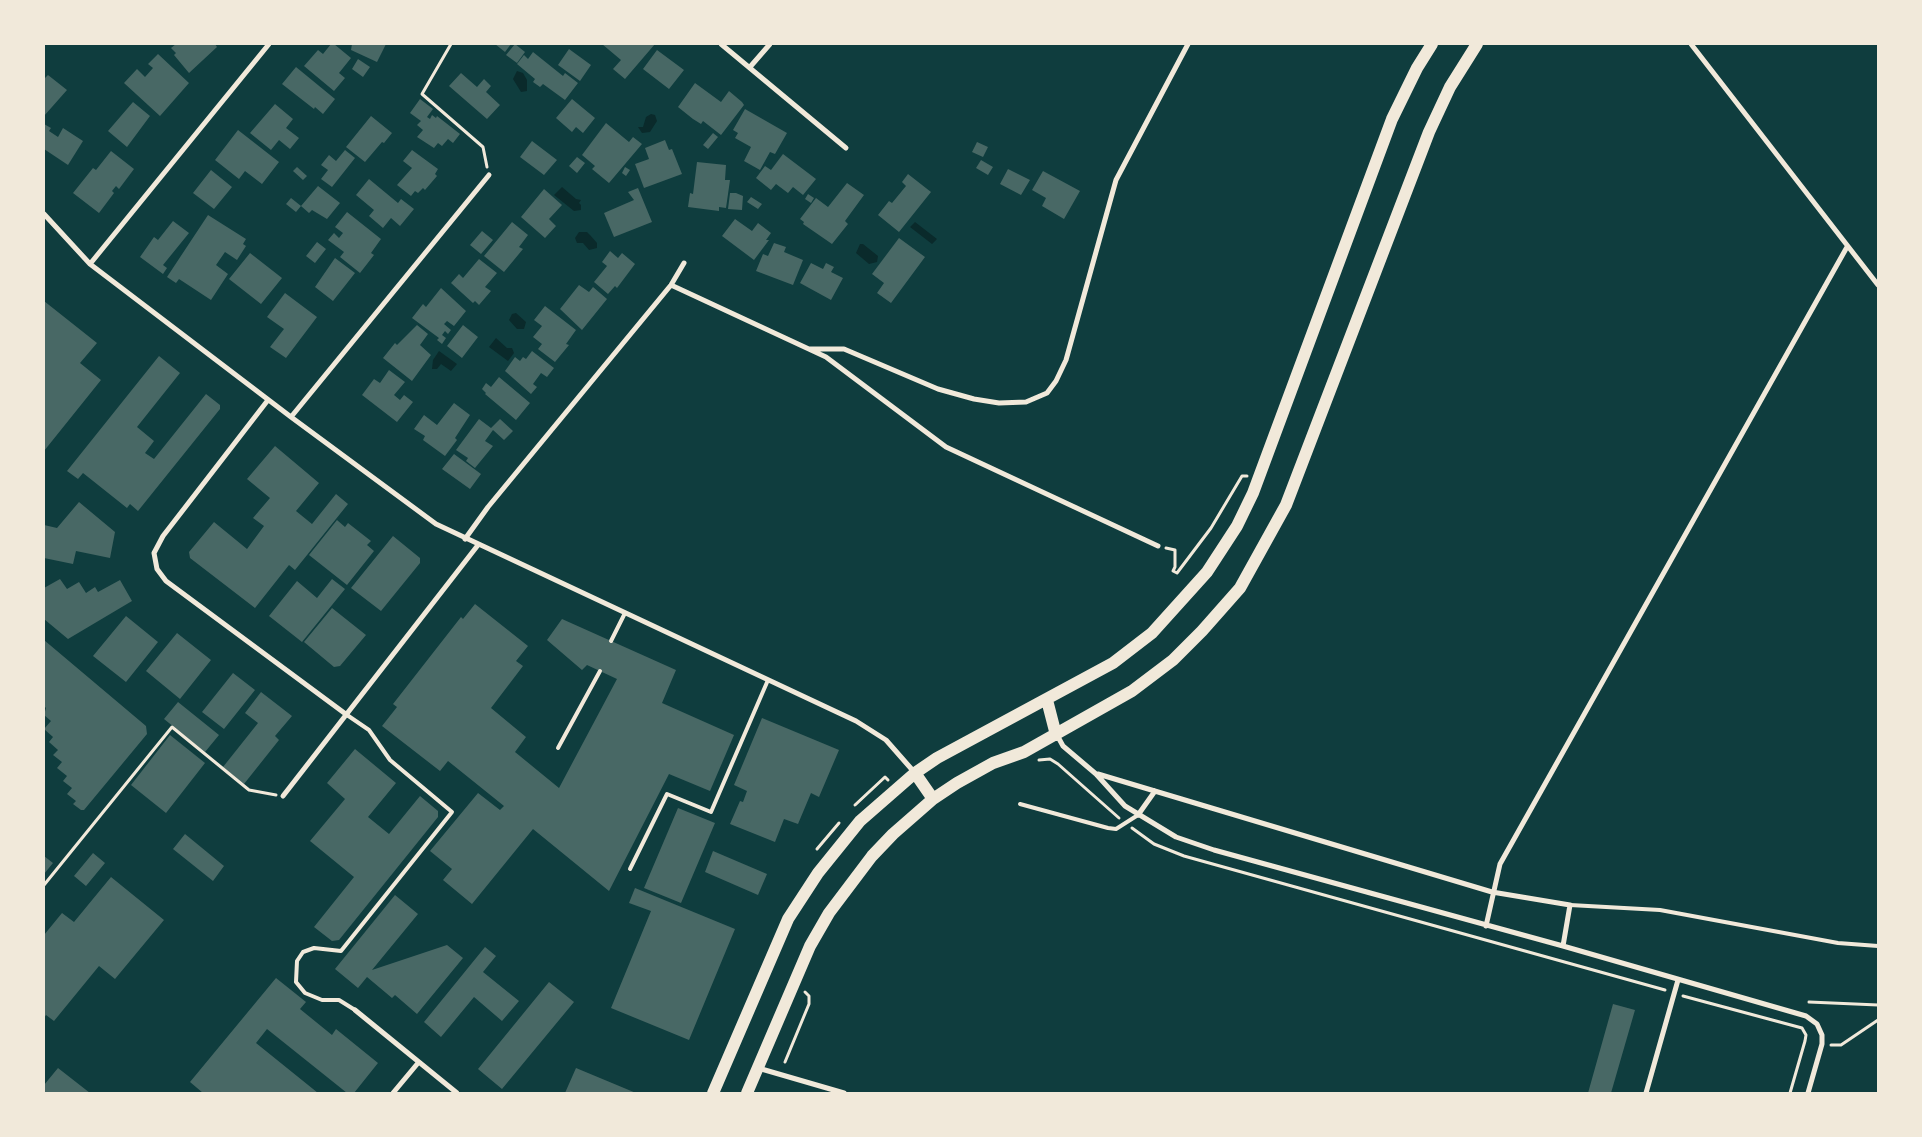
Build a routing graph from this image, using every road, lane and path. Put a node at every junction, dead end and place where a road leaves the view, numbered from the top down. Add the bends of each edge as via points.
1 (269, 44) edge
2 (452, 44) edge
3 (721, 44) edge
4 (770, 44) edge
5 (1188, 44) edge
6 (1432, 44) edge
7 (1477, 44) edge
8 (1691, 44) edge
9 (750, 67) junction
10 (846, 148) dead end
11 (489, 175) joint
12 (44, 214) edge
13 (1847, 247) junction
14 (684, 263) dead end
15 (90, 264) junction
16 (671, 285) junction
17 (1878, 285) edge
18 (809, 349) junction
19 (268, 400) junction
20 (291, 417) junction
21 (1250, 476) dead end
22 (465, 539) junction
23 (478, 545) junction
24 (1158, 546) joint
25 (625, 613) junction
26 (610, 641) dead end
27 (600, 671) dead end
28 (768, 680) junction
29 (1047, 700) junction
30 (347, 715) junction
31 (1056, 735) junction
32 (558, 748) dead end
33 (1031, 763) dead end
34 (915, 773) junction
35 (1096, 774) junction
36 (1155, 791) junction
37 (283, 796) joint
38 (933, 799) junction
39 (1020, 804) dead end
40 (1138, 815) junction
41 (1125, 823) junction
42 (630, 869) dead end
43 (44, 885) edge
44 (1492, 892) junction
45 (1570, 905) junction
46 (1486, 926) junction
47 (1562, 946) junction
48 (1878, 946) edge
49 (1678, 980) junction
50 (804, 992) dead end
51 (1674, 994) junction
52 (1809, 1002) dead end
53 (1878, 1005) edge
54 (355, 1010) joint
55 (1878, 1020) edge
56 (1822, 1044) junction
57 (785, 1062) dead end
58 (418, 1063) junction
59 (757, 1068) junction
60 (393, 1093) edge
61 (457, 1093) edge
62 (714, 1093) edge
63 (747, 1093) edge
64 (844, 1093) edge
65 (1646, 1093) edge
66 (1790, 1093) edge
67 (1808, 1093) edge

1 - 15 street
2 - 11 path via 422,94 483,146
3 - 9 street
4 - 9 street
5 - 18 street via 1116,180 1066,360 1047,393 1026,402 974,399 938,389 844,349
6 - 29 main road via 1392,119 1253,493 1237,526 1207,572 1152,632 1113,663
7 - 31 main road via 1450,87 1429,132 1286,505 1240,588 1173,660 1132,691
8 - 13 street
9 - 10 street
11 - 20 street
12 - 15 street
13 - 17 street
13 - 44 street via 1524,820 1500,864
14 - 16 street
15 - 19 street
16 - 18 street
16 - 22 street
18 - 24 street via 826,356 946,447
19 - 20 street
19 - 30 street via 163,536 154,552 157,569 166,581
20 - 22 street via 436,524
21 - 24 path via 1242,476 1211,528 1178,573 1173,571 1175,550
22 - 23 street
23 - 25 street
23 - 30 street
25 - 26 lane
25 - 28 street
27 - 32 lane
28 - 34 street via 873,730 893,746
28 - 42 lane via 711,812 667,794
29 - 31 main road
29 - 34 main road via 986,730
30 - 37 street
30 - 54 lane via 369,730 390,760 452,812 342,951 314,948 303,952 297,961 296,982 305,993 322,1000 339,1000
31 - 35 street via 1063,746
31 - 38 main road via 1024,752 993,763
33 - 41 path via 1050,759 1058,764
34 - 38 main road
34 - 62 main road via 838,846 798,902 766,968
35 - 36 street
35 - 40 street via 1125,806
36 - 40 street
36 - 44 street
37 - 43 path via 249,790 172,727
38 - 59 main road via 872,856 829,912 810,946
39 - 41 lane via 1108,828 1116,829
40 - 41 lane
40 - 46 street via 1176,837 1214,850
41 - 51 path via 1154,844 1184,856
44 - 45 street
44 - 46 street
45 - 47 street
45 - 48 lane via 1660,910 1838,943
46 - 47 street
47 - 49 street
49 - 51 street
49 - 56 street via 1806,1016 1817,1024
50 - 57 path via 809,996 809,1004
51 - 65 street
51 - 66 path via 1802,1028 1805,1041
52 - 53 path
54 - 58 street
55 - 56 path via 1841,1045
56 - 67 street
58 - 60 street
58 - 61 street
59 - 63 main road
59 - 64 street

